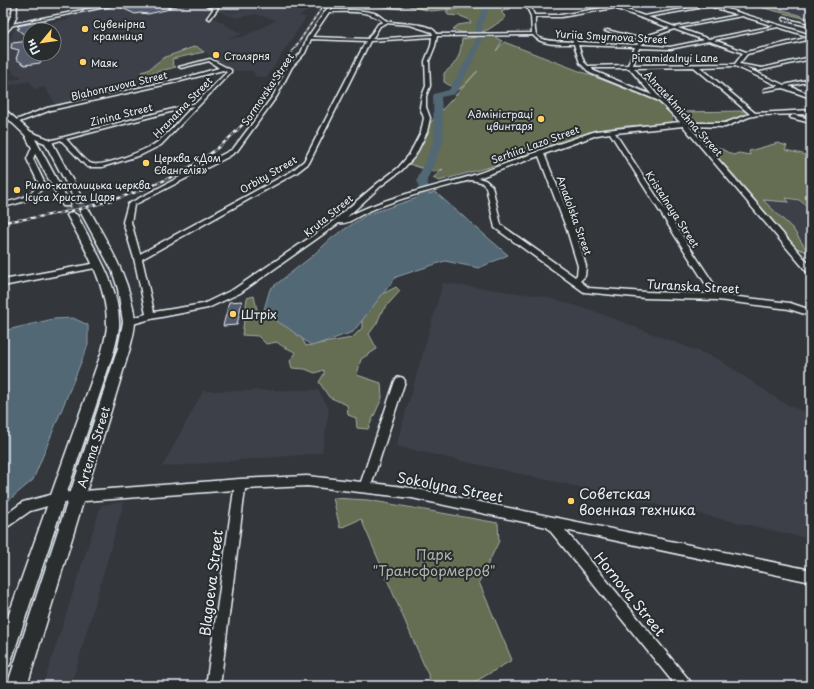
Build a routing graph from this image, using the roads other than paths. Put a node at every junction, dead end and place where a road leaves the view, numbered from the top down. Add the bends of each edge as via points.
1 (14, 3) edge
2 (123, 3) edge
3 (203, 3) edge
4 (333, 3) edge
5 (528, 3) edge
6 (637, 3) edge
7 (704, 3) edge
8 (710, 5) junction
9 (615, 7) junction
10 (328, 11) junction
11 (742, 15) junction
12 (533, 16) junction
13 (643, 17) junction
14 (209, 18) dead end
15 (784, 19) dead end
16 (10, 21) junction
17 (385, 22) junction
18 (778, 26) junction
19 (811, 26) edge
20 (675, 28) junction
21 (3, 32) edge
22 (607, 32) dead end
23 (435, 34) junction
24 (534, 34) junction
25 (573, 36) dead end
26 (811, 37) edge
27 (309, 38) junction
28 (369, 40) junction
29 (643, 40) junction
30 (708, 40) junction
31 (576, 43) junction
32 (637, 47) junction
33 (746, 53) junction
34 (811, 58) edge
35 (736, 65) junction
36 (630, 66) junction
37 (696, 66) junction
38 (181, 67) dead end
39 (587, 67) junction
40 (223, 68) junction
41 (762, 69) junction
42 (749, 72) junction
43 (811, 80) edge
44 (786, 86) junction
45 (766, 90) dead end
46 (811, 96) edge
47 (658, 99) junction
48 (198, 104) junction
49 (3, 110) edge
50 (811, 112) edge
51 (779, 113) junction
52 (754, 114) junction
53 (811, 121) edge
54 (14, 122) junction
55 (684, 124) junction
56 (611, 131) junction
57 (28, 134) junction
58 (63, 138) junction
59 (50, 144) junction
60 (35, 146) junction
61 (540, 152) junction
62 (471, 178) junction
63 (79, 200) tunnel mouth
64 (66, 204) tunnel mouth
65 (3, 205) edge
66 (85, 211) tunnel mouth
67 (72, 215) tunnel mouth
68 (330, 228) junction
69 (138, 258) junction
70 (97, 265) junction
71 (811, 271) edge
72 (574, 282) junction
73 (3, 283) edge
74 (718, 297) junction
75 (811, 313) edge
76 (151, 316) junction
77 (129, 322) junction
78 (400, 381) dead end
79 (240, 484) junction
80 (365, 488) junction
81 (78, 496) junction
82 (58, 498) junction
83 (551, 522) junction
84 (3, 524) edge
85 (811, 576) edge
86 (3, 658) edge
87 (17, 686) edge
88 (214, 686) edge
89 (685, 686) edge

1 - 16 main road via 16,12
2 - 16 street
3 - 14 street via 216,8
4 - 10 street, Sormovska Street
5 - 12 street
6 - 9 street
7 - 8 street
8 - 11 street
8 - 13 street
9 - 12 street via 561,16
9 - 13 street
10 - 17 street via 374,14
10 - 27 street, Sormovska Street
11 - 18 street
11 - 20 street, Ahrotekhnichna Street
12 - 24 street
13 - 20 street
15 - 19 street
16 - 21 main road
17 - 23 street via 412,24
17 - 28 street, Orbity Street via 379,25
18 - 26 street
18 - 30 street, Yuriia Smyrnova Street
20 - 29 street, Ahrotekhnichna Street via 658,32
20 - 30 street
22 - 29 street
23 - 24 street
23 - 28 street
23 - 68 street, Kruta Street via 427,61 428,86 423,107 427,118 424,132 412,156
24 - 31 street, Yuriia Smyrnova Street via 538,39
25 - 31 street
26 - 33 street
27 - 28 street
27 - 69 street, Sormovska Street via 303,53 290,66 275,96 234,150 131,204 126,222
28 - 69 street, Orbity Street via 307,162 294,172
29 - 32 street, Ahrotekhnichna Street
30 - 32 street, Yuriia Smyrnova Street via 670,48
30 - 33 street
31 - 32 street, Yuriia Smyrnova Street
31 - 39 street via 582,63
32 - 36 street, Ahrotekhnichna Street
33 - 35 street
34 - 41 street
35 - 37 street, Piramidalnyi Lane
35 - 41 street, Piramidalnyi Lane
35 - 42 street
36 - 37 street, Piramidalnyi Lane
36 - 39 street, Piramidalnyi Lane
36 - 47 street, Ahrotekhnichna Street
37 - 52 street
38 - 40 street via 210,60
39 - 47 street via 603,78
40 - 48 street, Hranatna Street via 229,72
40 - 54 street, Blahonravova Street via 182,80 49,109
41 - 42 street
42 - 44 street
43 - 44 street
44 - 45 street
44 - 46 street
47 - 55 street, Ahrotekhnichna Street
48 - 58 street, Zinina Street
48 - 58 street, Hranatna Street via 157,146 103,165 88,164
49 - 54 main road
50 - 51 street, Serhiia Lazo Street
51 - 52 street, Serhiia Lazo Street
51 - 53 street
52 - 55 street, Serhiia Lazo Street via 743,116 732,124
54 - 57 main road
55 - 56 street, Serhiia Lazo Street
55 - 71 street, Ahrotekhnichna Street
56 - 61 street, Serhiia Lazo Street via 596,133
56 - 74 street, Kristalnaya Street
57 - 59 main road
57 - 60 main road
58 - 59 street, Zinina Street
59 - 60 main road
59 - 63 main road
60 - 64 main road
60 - 65 street via 30,159 42,184 40,191 26,199
61 - 62 street, Serhiia Lazo Street
61 - 72 street, Anadolska Street via 571,230 582,266 581,276
62 - 68 street, Serhiia Lazo Street via 365,210
62 - 72 street, Turanska Street via 483,181 489,186 498,226
66 - 77 main road, Artema Street via 117,270
67 - 70 main road, Artema Street
68 - 76 street, Kruta Street via 237,291 205,306
69 - 76 street, Sormovska Street
70 - 73 street
70 - 82 main road, Artema Street via 109,293 113,325 108,351
72 - 74 street, Turanska Street via 591,291
74 - 75 street, Turanska Street via 790,306
76 - 77 street, Kruta Street
77 - 81 main road, Artema Street via 124,348
78 - 80 street
79 - 80 street, Sokolyna Street via 307,481
79 - 81 street, Sokolyna Street
79 - 88 street, Blagoeva Street
80 - 83 street, Sokolyna Street via 412,494
81 - 82 street, Sokolyna Street
81 - 87 main road, Artema Street
82 - 84 street, Sokolyna Street via 28,506
82 - 86 main road, Artema Street
83 - 85 street, Sokolyna Street
83 - 89 street, Hornova Street

